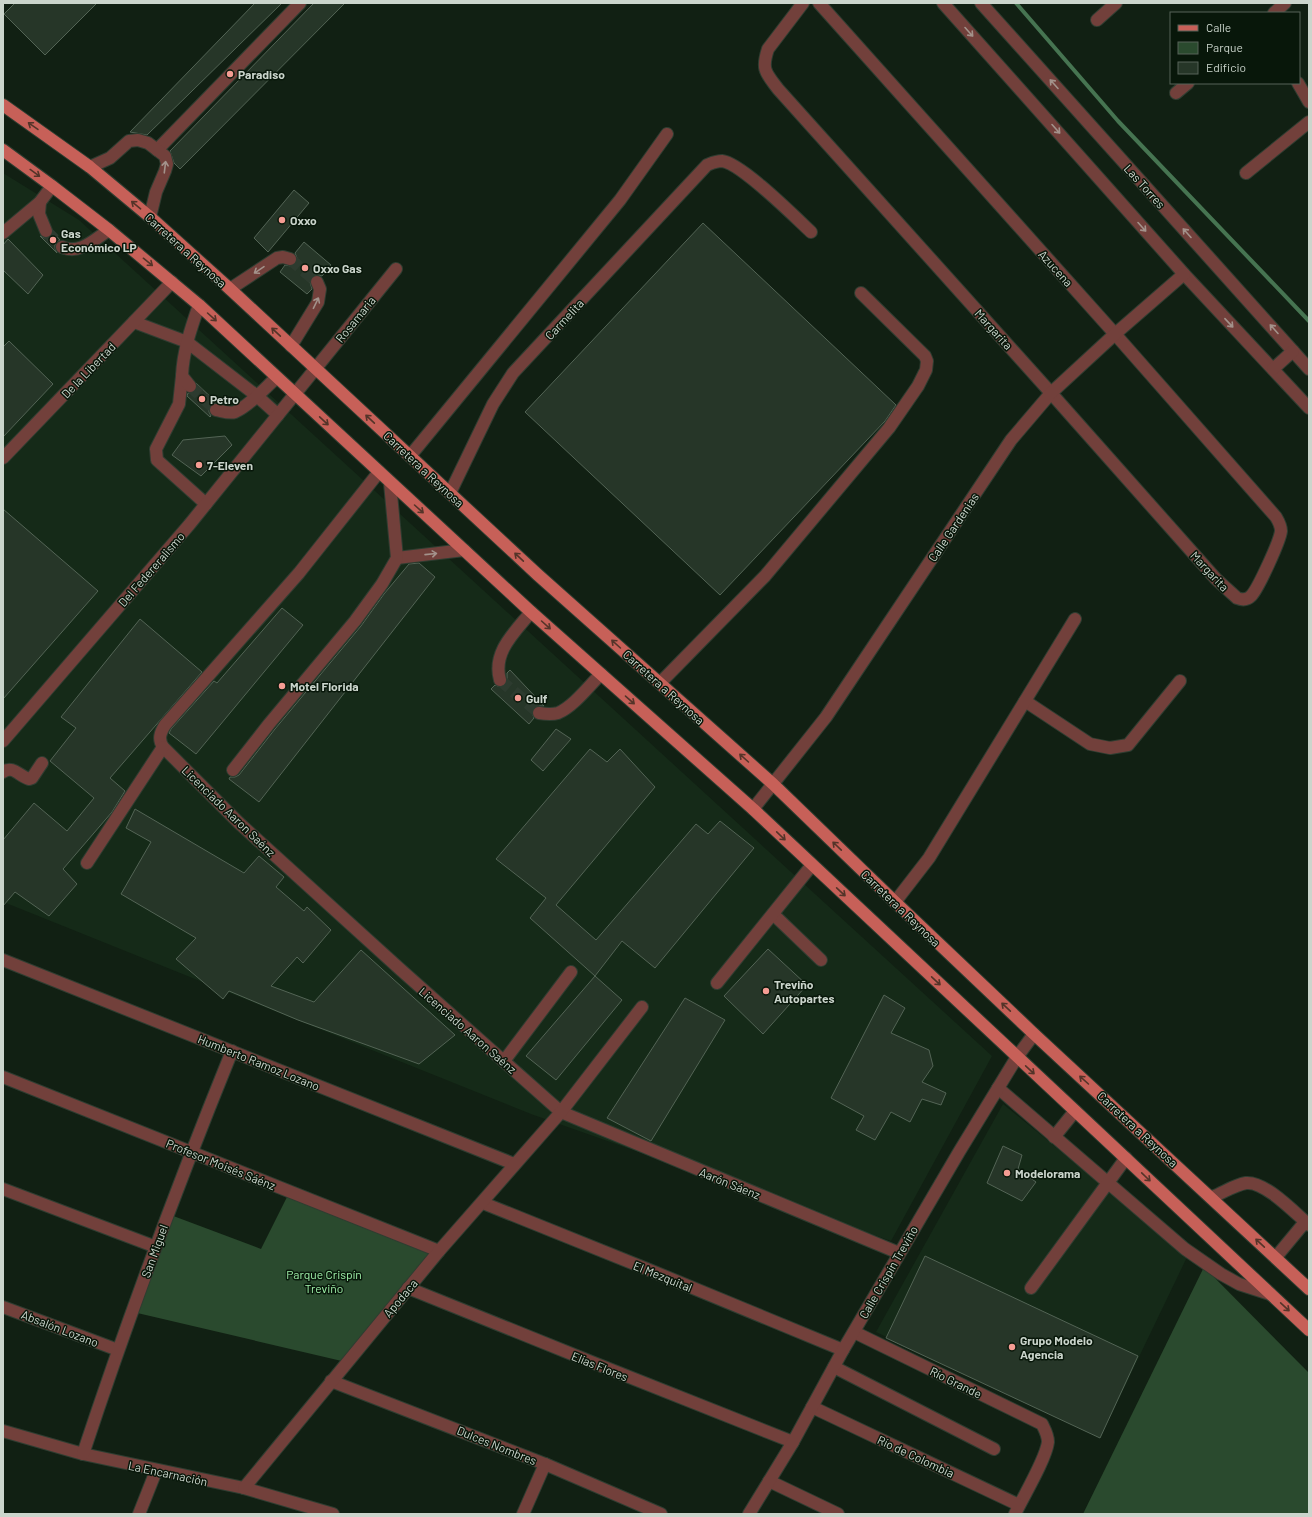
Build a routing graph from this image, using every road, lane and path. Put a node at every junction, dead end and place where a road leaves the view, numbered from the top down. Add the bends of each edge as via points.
1 (300, 3) edge
2 (803, 3) edge
3 (819, 3) edge
4 (943, 3) edge
5 (982, 3) edge
6 (1116, 3) edge
7 (1285, 3) edge
8 (1275, 12) edge
9 (1097, 20) dead end
10 (1187, 84) edge
11 (1299, 84) edge
12 (1176, 93) dead end
13 (1309, 102) edge
14 (3, 105) edge
15 (1309, 122) edge
16 (667, 134) dead end
17 (3, 150) edge
18 (157, 150) junction
19 (90, 167) junction
20 (1246, 173) dead end
21 (52, 186) junction
22 (40, 202) junction
23 (150, 217) junction
24 (109, 230) junction
25 (46, 231) tunnel mouth
26 (811, 232) dead end
27 (3, 233) edge
28 (62, 247) tunnel mouth
29 (290, 259) dead end
30 (396, 269) dead end
31 (1184, 274) junction
32 (172, 282) junction
33 (317, 282) dead end
34 (230, 289) junction
35 (861, 293) dead end
36 (199, 305) junction
37 (134, 322) junction
38 (1115, 334) junction
39 (187, 342) junction
40 (291, 346) junction
41 (1293, 351) junction
42 (315, 368) junction
43 (1273, 369) junction
44 (1309, 369) edge
45 (182, 376) junction
46 (276, 378) junction
47 (190, 386) tunnel mouth
48 (1051, 392) junction
49 (295, 395) junction
50 (257, 396) junction
51 (1309, 408) edge
52 (216, 410) tunnel mouth
53 (278, 415) junction
54 (410, 456) junction
55 (3, 458) edge
56 (379, 472) junction
57 (390, 483) junction
58 (450, 493) junction
59 (206, 504) junction
60 (464, 550) junction
61 (397, 558) junction
62 (1241, 600) joint
63 (532, 612) junction
64 (1075, 619) dead end
65 (601, 674) junction
66 (500, 680) dead end
67 (1180, 681) dead end
68 (660, 683) junction
69 (1025, 701) junction
70 (539, 713) tunnel mouth
71 (3, 741) edge
72 (163, 747) junction
73 (42, 763) dead end
74 (233, 770) dead end
75 (3, 772) edge
76 (773, 784) junction
77 (753, 809) junction
78 (87, 862) dead end
79 (812, 865) junction
80 (895, 902) junction
81 (773, 914) junction
82 (3, 960) edge
83 (821, 960) dead end
84 (571, 972) dead end
85 (717, 983) dead end
86 (642, 1007) dead end
87 (1034, 1034) junction
88 (232, 1051) junction
89 (1017, 1057) junction
90 (504, 1061) junction
91 (3, 1077) edge
92 (998, 1088) junction
93 (1075, 1111) junction
94 (561, 1112) junction
95 (1054, 1137) junction
96 (191, 1152) junction
97 (1126, 1158) junction
98 (514, 1164) junction
99 (1108, 1183) junction
100 (3, 1189) edge
101 (1212, 1198) junction
102 (483, 1203) junction
103 (1307, 1224) edge
104 (156, 1246) junction
105 (439, 1251) junction
106 (899, 1253) junction
107 (1276, 1257) junction
108 (408, 1288) junction
109 (1031, 1288) dead end
110 (1309, 1289) edge
111 (1270, 1294) junction
112 (3, 1307) edge
113 (1309, 1330) edge
114 (854, 1332) junction
115 (118, 1350) junction
116 (843, 1350) junction
117 (834, 1367) junction
118 (331, 1381) junction
119 (812, 1407) junction
120 (3, 1431) edge
121 (792, 1442) junction
122 (994, 1449) dead end
123 (83, 1454) junction
124 (545, 1464) junction
125 (156, 1471) junction
126 (769, 1481) junction
127 (244, 1488) junction
128 (1017, 1509) edge
129 (138, 1514) edge
130 (333, 1514) edge
131 (523, 1514) edge
132 (661, 1514) edge
133 (749, 1514) edge
134 (838, 1514) edge

1 - 18 street
2 - 48 street, Margarita via 768,49 765,70 778,89
3 - 38 street, Azucena
4 -> 31 street
41 -> 5 street, Las Torres
6 - 9 street
7 - 8 street
10 - 12 street
11 - 13 street
19 -> 14 main road, Carretera a Reynosa
15 - 20 street
16 - 54 street via 620,200
17 -> 21 main road
18 - 19 street via 148,143 138,140 129,142 110,158
23 -> 18 street via 166,164 165,156
23 -> 19 main road, Carretera a Reynosa
21 - 22 street
21 - 24 main road
22 - 25 street via 39,214
22 - 27 street
23 - 34 main road, Carretera a Reynosa
24 - 28 street via 77,250
24 -> 32 main road
26 - 58 street, Carmelita via 735,166 722,161 707,165 513,373 493,404
29 -> 34 street via 276,258
30 - 42 street, Rosamaria
31 - 38 street, Calle Gardenias
31 -> 43 street
32 - 36 main road
32 - 37 street, De la Libertad
40 -> 33 street via 318,302 320,289
40 -> 34 main road, Carretera a Reynosa
35 - 68 street via 925,356 926,370 918,386 889,428 765,576
36 - 39 street
36 -> 46 main road
37 - 39 street
37 - 55 street, De la Libertad
38 - 48 street, Calle Gardenias
38 - 62 street, Azucena via 1276,517 1281,526 1279,539 1256,588 1251,596
39 - 45 street
39 - 50 street
40 - 42 main road, Carretera a Reynosa
41 - 43 street
41 - 44 street, Las Torres
42 - 49 street, Rosamaria
54 -> 42 main road, Carretera a Reynosa
43 - 51 street
45 - 47 street
45 - 59 street via 179,404 156,449 157,460
46 - 49 main road
46 - 50 street
48 - 62 street, Margarita via 1216,579
48 - 76 street, Calle Gardenias via 1011,440 826,717
49 - 53 street, Del Federeralismo
49 -> 56 main road
50 - 52 street via 233,412
50 - 53 street
53 - 59 street, Del Federeralismo
54 - 58 main road, Carretera a Reynosa
56 - 57 main road
56 - 72 street via 299,573 165,725 160,736
57 -> 60 main road
57 - 61 street
68 -> 58 main road, Carretera a Reynosa
59 - 71 street, Del Federeralismo
61 -> 60 street
60 - 63 main road
61 - 74 street via 382,584 354,622
63 -> 65 main road
63 - 66 street via 505,644 499,658
64 - 69 street
65 - 70 street via 567,708 557,713
65 -> 77 main road
67 - 69 street via 1128,745 1110,748 1090,744
76 -> 68 main road, Carretera a Reynosa
69 - 80 street via 929,858
72 - 78 street
72 - 90 street, Licenciado Aaron Saénz via 239,823
73 - 75 street via 29,779 12,769
76 - 77 street, Calle Gardenias
80 -> 76 main road, Carretera a Reynosa
77 -> 79 main road
79 - 81 street
79 -> 89 main road
87 -> 80 main road, Carretera a Reynosa
81 - 83 street
81 - 85 street
82 - 88 street, Humberto Ramoz Lozano
84 - 90 street
86 - 94 street, Apodaca
87 - 89 street, Calle Crispín Treviño
101 -> 87 main road, Carretera a Reynosa
88 - 96 street, San Miguel
88 - 98 street, Humberto Ramoz Lozano
89 - 92 street, Calle Crispín Treviño
89 -> 93 main road
90 - 94 street, Licenciado Aaron Saénz
91 - 96 street, Profesor Moisés Sáénz
92 - 95 street
92 - 106 street, Calle Crispín Treviño
93 - 95 street
93 - 97 main road
94 - 98 street, Apodaca
94 - 106 street, Aarón Sáenz
95 - 99 street
96 - 104 street, San Miguel
96 - 105 street, Profesor Moisés Sáénz
97 - 99 street
97 -> 111 main road
98 - 102 street, Apodaca
99 - 109 street
99 - 111 street via 1185,1248 1221,1274 1239,1284
100 - 104 street
101 - 103 street via 1238,1185 1257,1184 1267,1189
107 -> 101 main road, Carretera a Reynosa
102 - 105 street, Apodaca
102 - 116 street, El Mezquital
103 - 107 street
104 - 115 street, San Miguel
105 - 108 street, Apodaca
106 - 114 street, Calle Crispín Treviño
107 - 110 main road, Carretera a Reynosa
108 - 118 street, Apodaca
108 - 121 street, Elías Flores
111 -> 113 main road
112 - 115 street, Absalón Lozano
114 - 116 street, Calle Crispín Treviño
114 - 128 street, Río Grande via 1042,1424 1047,1432 1048,1441 1045,1453
115 - 123 street, San Miguel
116 - 117 street, Calle Crispín Treviño
117 - 119 street, Calle Crispín Treviño
117 - 122 street
118 - 124 street, Dulces Nombres
118 - 127 street, Apodaca
119 - 121 street, Calle Crispín Treviño
119 - 128 street, Río de Colombia
120 - 123 street, La Encarnación
121 - 126 street, Calle Crispín Treviño
123 - 125 street, La Encarnación
124 - 131 street
124 - 132 street, Dulces Nombres
125 - 127 street, La Encarnación
125 - 129 street
126 - 133 street, Calle Crispín Treviño
126 - 134 street
127 - 130 street, La Encarnación

